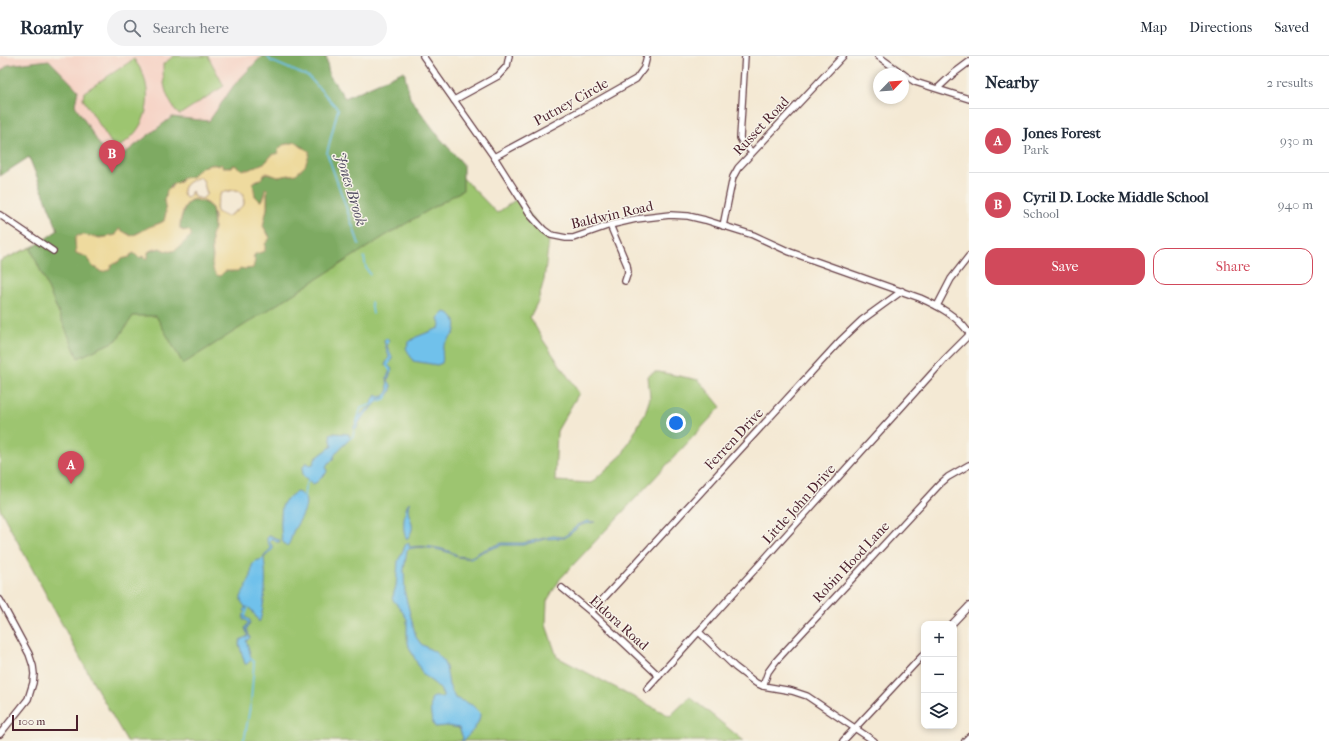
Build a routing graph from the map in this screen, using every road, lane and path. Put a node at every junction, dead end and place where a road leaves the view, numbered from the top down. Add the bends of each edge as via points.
1 (423, 56) edge
2 (509, 56) edge
3 (647, 56) edge
4 (745, 56) edge
5 (843, 56) edge
6 (878, 56) edge
7 (969, 62) edge
8 (895, 68) edge
9 (909, 78) edge
10 (938, 88) junction
11 (969, 99) edge
12 (454, 100) junction
13 (752, 152) junction
14 (494, 157) junction
15 (0, 215) edge
16 (610, 226) junction
17 (723, 226) junction
18 (53, 251) dead end
19 (969, 256) edge
20 (625, 281) dead end
21 (902, 291) junction
22 (937, 306) junction
23 (969, 334) edge
24 (969, 465) edge
25 (562, 588) dead end
26 (0, 600) edge
27 (969, 606) edge
28 (591, 612) junction
29 (955, 621) edge
30 (699, 632) junction
31 (921, 657) edge
32 (659, 676) junction
33 (763, 686) junction
34 (647, 689) dead end
35 (855, 728) junction
36 (0, 734) edge
37 (969, 737) edge
38 (843, 741) edge
39 (874, 741) edge
40 (965, 741) edge

1 - 12 street, Baldwin Road
2 - 12 street via 507,66 498,76
3 - 14 street, Putney Circle via 644,68 636,79
4 - 13 street via 740,138
5 - 13 street, Russet Road
6 - 8 street
7 - 10 street
9 - 10 street
10 - 11 street
12 - 14 street, Baldwin Road
13 - 17 street, Russet Road via 733,177
14 - 16 street, Baldwin Road via 532,216 551,235 573,238
15 - 18 street
16 - 17 street, Baldwin Road via 636,219 670,215 697,218
16 - 20 street via 627,265
17 - 21 street, Baldwin Road
19 - 22 street via 951,279
21 - 22 street, Baldwin Road
21 - 28 street, Ferren Drive via 862,320 840,341
22 - 23 street, Baldwin Road via 957,318
23 - 30 street, Little John Drive
24 - 33 street, Robin Hood Lane via 940,484 776,661 768,672
25 - 28 street, Eldora Road
26 - 36 street via 29,654 34,674 28,699
27 - 29 street
28 - 32 street, Eldora Road
30 - 32 street, Little John Drive
30 - 33 street via 748,678
31 - 35 street
32 - 34 street, Little John Drive
33 - 35 street via 806,696
35 - 38 street
35 - 39 street
37 - 40 street

